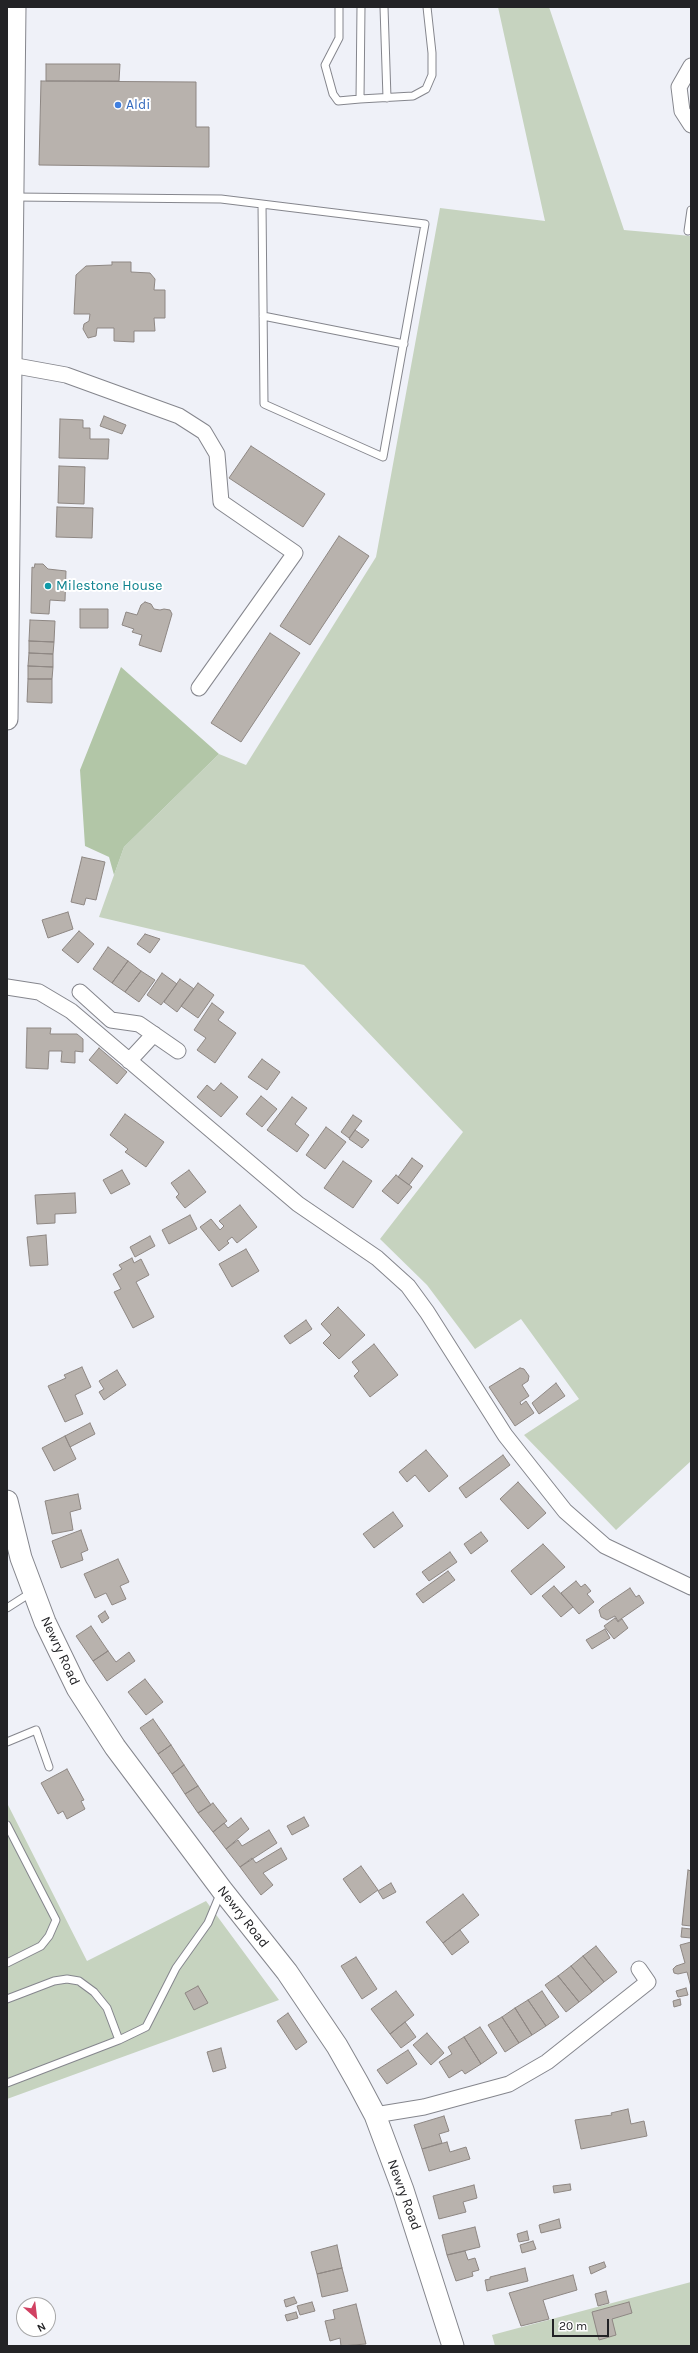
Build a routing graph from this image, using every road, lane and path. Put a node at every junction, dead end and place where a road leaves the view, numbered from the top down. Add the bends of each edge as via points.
1 (15, 7) edge
2 (339, 7) edge
3 (361, 7) edge
4 (384, 7) edge
5 (427, 7) edge
6 (691, 66) edge
7 (387, 98) junction
8 (360, 99) junction
9 (10, 124) edge
10 (691, 125) edge
11 (13, 197) junction
12 (262, 204) junction
13 (691, 210) edge
14 (688, 231) dead end
15 (9, 311) edge
16 (263, 316) junction
17 (404, 344) junction
18 (11, 365) junction
19 (9, 400) edge
20 (8, 505) edge
21 (199, 688) dead end
22 (7, 719) edge
23 (7, 987) edge
24 (80, 992) dead end
25 (154, 1034) junction
26 (178, 1051) dead end
27 (129, 1062) junction
28 (7, 1501) edge
29 (691, 1587) edge
30 (33, 1591) junction
31 (7, 1608) edge
32 (7, 1742) edge
33 (49, 1767) dead end
34 (7, 1825) edge
35 (222, 1890) junction
36 (7, 1963) edge
37 (639, 1969) dead end
38 (7, 1999) edge
39 (118, 2040) junction
40 (7, 2083) edge
41 (374, 2115) junction
42 (454, 2346) edge

1 - 9 main road
2 - 8 lane via 339,38 325,65 333,94 338,101
3 - 8 lane
4 - 7 lane
5 - 7 lane via 432,75 426,89 413,96
6 - 10 street via 679,87 682,111
7 - 8 lane
9 - 11 main road
11 - 12 lane via 221,199
11 - 15 main road
12 - 16 lane
12 - 17 lane via 425,224
13 - 14 lane
15 - 18 main road
16 - 17 lane
16 - 17 lane via 264,404 384,457
18 - 19 main road
18 - 21 street via 66,375 179,416 204,432 217,454 221,502 295,553
19 - 20 main road
20 - 22 main road
23 - 27 street via 26,989 45,996 71,1011
24 - 25 street via 111,1020 139,1024
25 - 26 street
25 - 27 street
27 - 29 street via 298,1204 377,1258 408,1286 505,1435 565,1511 604,1546
28 - 30 main road, Newry Road via 21,1558
30 - 31 lane
30 - 35 main road, Newry Road via 77,1688 115,1747
32 - 33 lane via 36,1730
34 - 36 lane via 56,1920 42,1946
35 - 39 lane via 208,1923 176,1968 146,2027
35 - 41 main road, Newry Road via 291,1977 337,2046
37 - 41 street via 648,1982 548,2062 509,2084 424,2107
38 - 39 lane via 54,1981 78,1981 94,1992 107,2008
39 - 40 lane
41 - 42 main road, Newry Road via 406,2197

